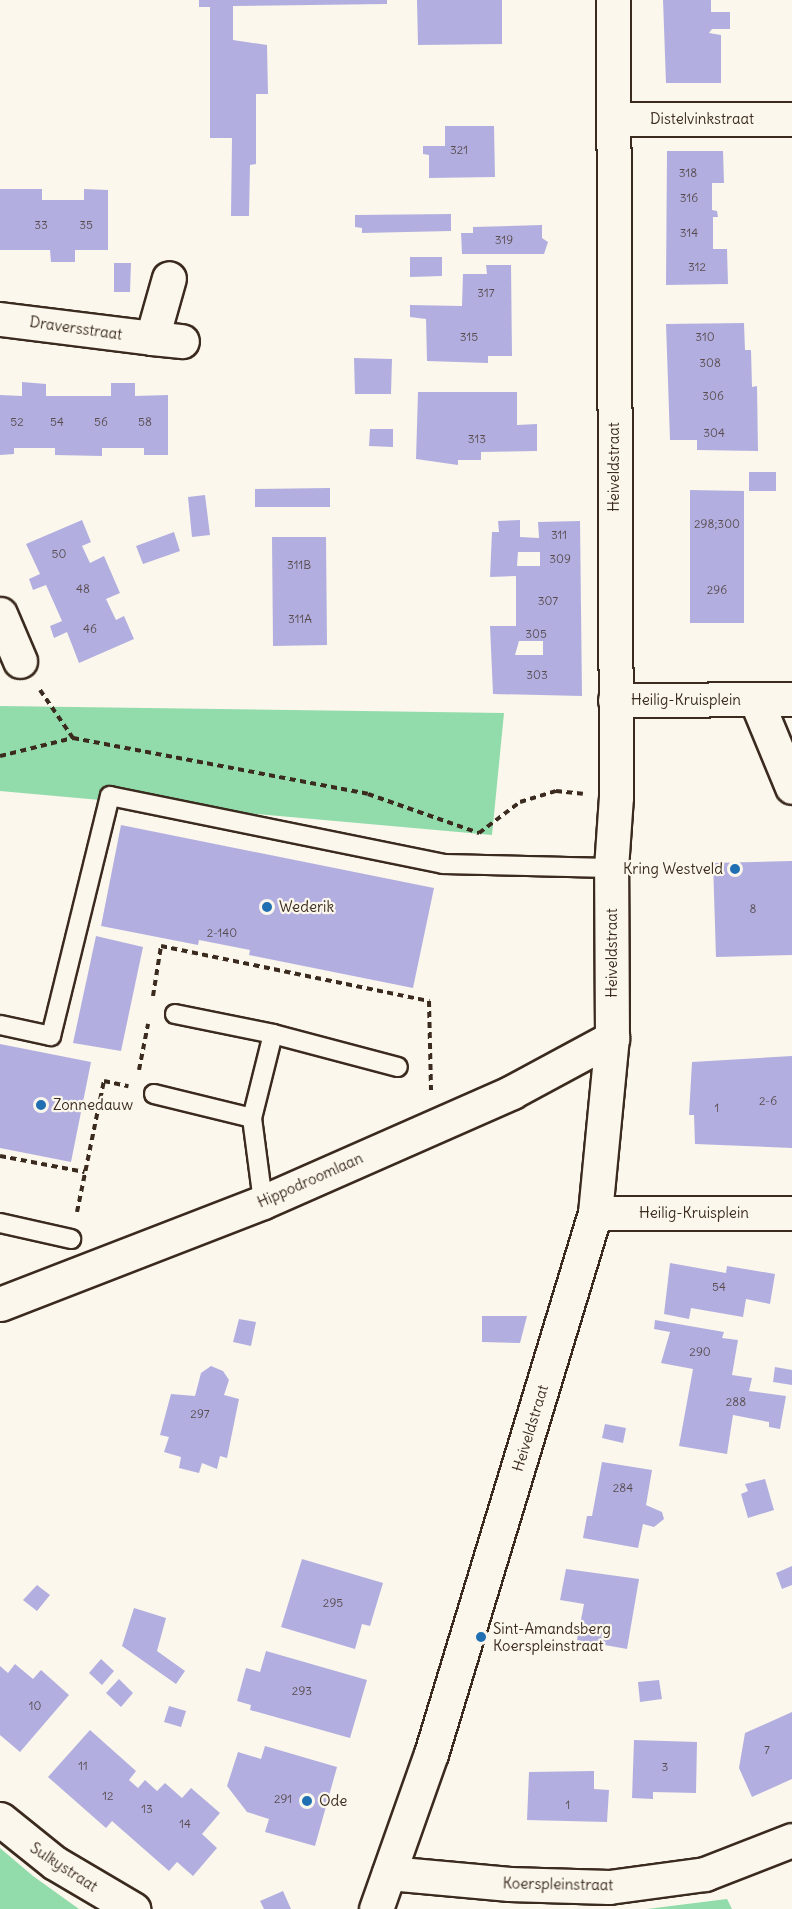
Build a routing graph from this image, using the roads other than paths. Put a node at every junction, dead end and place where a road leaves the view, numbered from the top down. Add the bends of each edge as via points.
1 (613, 0) edge
2 (613, 119) junction
3 (792, 119) edge
4 (169, 278) dead end
5 (0, 319) edge
6 (0, 614) edge
7 (20, 661) road end
8 (792, 699) edge
9 (615, 700) junction
10 (756, 700) junction
11 (792, 787) edge
12 (611, 868) junction
13 (175, 1014) dead end
14 (0, 1026) edge
15 (273, 1034) junction
16 (612, 1038) junction
17 (398, 1067) dead end
18 (154, 1094) dead end
19 (252, 1118) junction
20 (263, 1202) junction
21 (595, 1213) junction
22 (792, 1213) edge
23 (0, 1223) edge
24 (71, 1239) road end
25 (0, 1304) edge
26 (0, 1819) edge
27 (792, 1840) edge
28 (389, 1874) junction
29 (133, 1909) edge
30 (362, 1909) edge
31 (376, 1909) edge

1 - 2 street, Heiveldstraat
2 - 3 street, Distelvinkstraat
2 - 9 street, Heiveldstraat
4 - 5 street, Draversstraat via 167,340
6 - 7 street
8 - 10 street, Heilig-Kruisplein
9 - 10 street, Heilig-Kruisplein
9 - 12 street, Heiveldstraat via 616,797
10 - 11 street, Heilig-Kruisplein
12 - 14 lane via 443,864 110,796 51,1036
12 - 16 street, Heiveldstraat
13 - 15 lane
15 - 17 lane
15 - 19 lane
16 - 20 street, Hippodroomlaan via 512,1092
16 - 21 street, Heiveldstraat
18 - 19 lane
19 - 20 lane
20 - 25 street, Hippodroomlaan
21 - 22 street, Heilig-Kruisplein
21 - 28 street, Heiveldstraat via 430,1754
23 - 24 lane
26 - 29 street, Sulkystraat via 55,1863
27 - 28 street, Koerspleinstraat via 705,1874 609,1887
28 - 30 street, Heiveldstraat
28 - 31 street, Heiveldstraat

